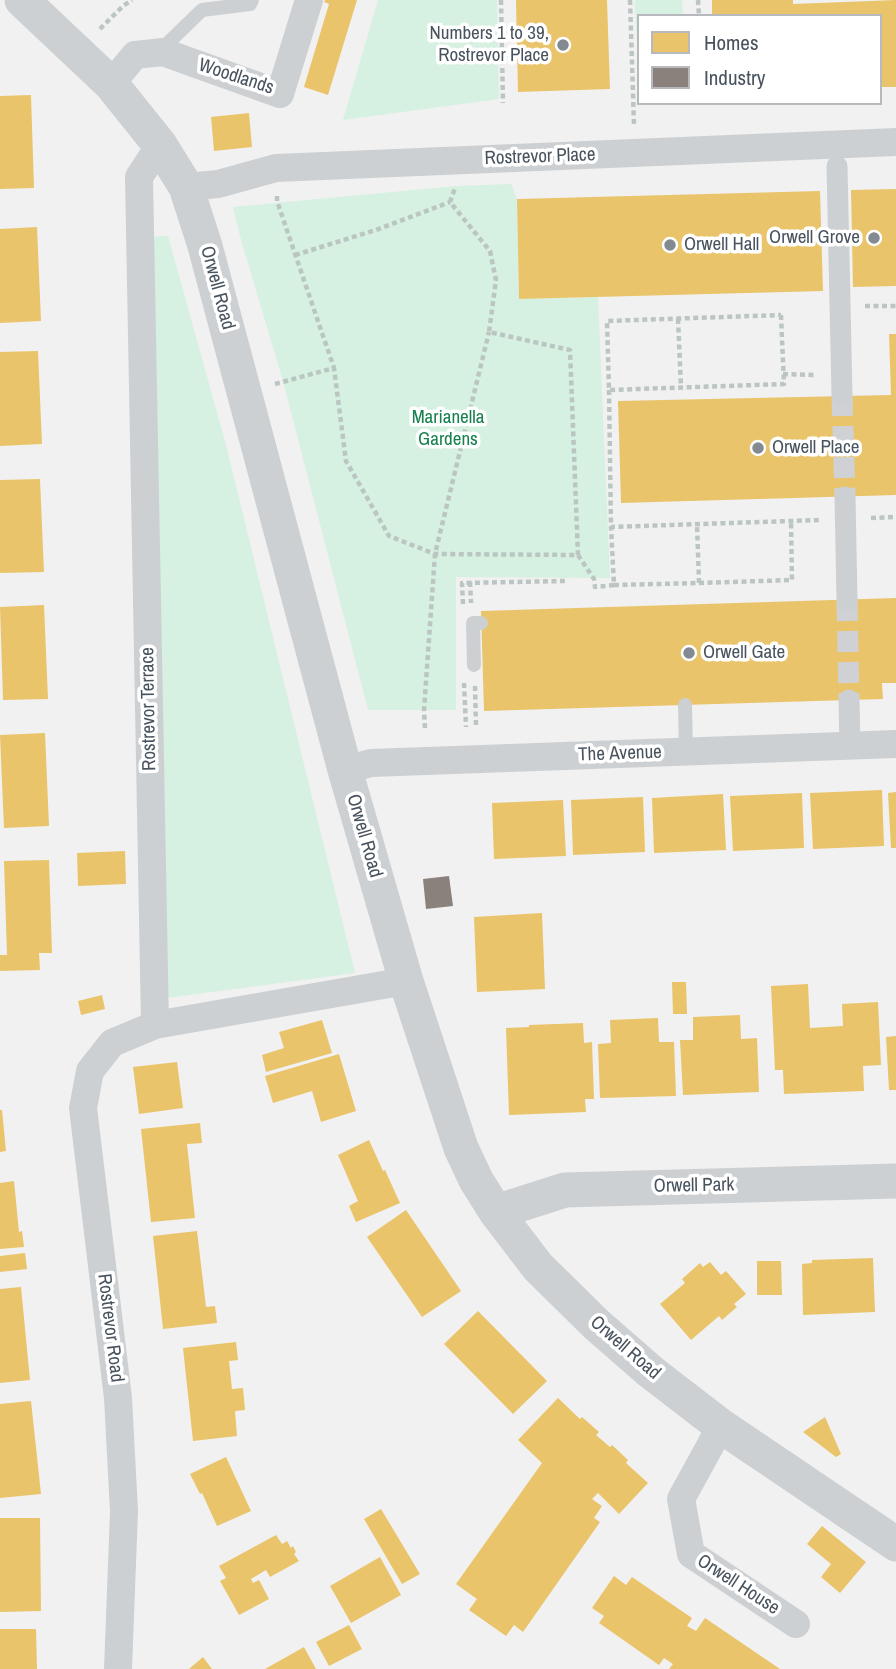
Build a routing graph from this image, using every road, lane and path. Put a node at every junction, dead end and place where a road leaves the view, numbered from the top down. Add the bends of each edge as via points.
1 (22, 0) edge
2 (132, 0) edge
3 (252, 0) edge
4 (309, 0) edge
5 (500, 0) edge
6 (630, 0) edge
7 (78, 52) junction
8 (163, 52) junction
9 (111, 84) junction
10 (503, 103) dead end
11 (896, 142) edge
12 (160, 145) junction
13 (635, 153) junction
14 (837, 166) dead end
15 (456, 180) dead end
16 (186, 187) junction
17 (276, 201) dead end
18 (450, 202) junction
19 (295, 255) junction
20 (678, 318) junction
21 (489, 332) junction
22 (334, 368) junction
23 (783, 373) junction
24 (283, 381) dead end
25 (842, 386) joint
26 (681, 387) junction
27 (609, 390) junction
28 (845, 497) tunnel mouth
29 (845, 519) junction
30 (791, 521) junction
31 (697, 524) junction
32 (611, 527) junction
33 (435, 554) junction
34 (578, 555) junction
35 (699, 583) junction
36 (614, 586) junction
37 (847, 600) tunnel mouth
38 (481, 623) dead end
39 (474, 665) dead end
40 (849, 700) tunnel mouth
41 (685, 705) dead end
42 (465, 710) dead end
43 (475, 710) dead end
44 (466, 727) dead end
45 (476, 727) dead end
46 (425, 728) dead end
47 (896, 744) edge
48 (850, 745) junction
49 (686, 752) junction
50 (345, 770) junction
51 (406, 981) junction
52 (155, 1024) junction
53 (896, 1181) edge
54 (496, 1212) junction
55 (721, 1426) junction
56 (896, 1544) edge
57 (796, 1624) dead end
58 (118, 1669) edge

1 - 7 street, Orwell Road
2 - 7 path
3 - 8 lane via 250,5 202,10
4 - 8 street, Woodlands via 280,94
5 - 10 path
6 - 13 path
7 - 9 street, Orwell Road
8 - 9 street via 135,55
9 - 12 street, Orwell Road
11 - 13 street, Rostrevor Place
12 - 16 street, Orwell Road
12 - 52 street, Rostrevor Terrace via 139,177
13 - 16 street, Rostrevor Place via 276,168 234,181
14 - 25 street
15 - 18 path
16 - 50 street, Orwell Road
17 - 19 path
18 - 19 path
18 - 21 path via 490,251 496,280
19 - 22 path
20 - 23 path via 781,315
20 - 26 path
20 - 27 path via 607,321
21 - 33 path
21 - 34 path via 570,349
22 - 24 path
22 - 33 path via 346,461 389,536
23 - 25 path
23 - 26 path via 784,384
26 - 27 path
27 - 32 path
28 - 29 street
29 - 30 path
29 - 37 street
30 - 31 path
30 - 35 path via 792,580
31 - 32 path
31 - 35 path
32 - 36 path
33 - 34 path
33 - 46 path
34 - 36 path via 595,587
35 - 36 path
38 - 39 lane via 473,623
40 - 48 street
41 - 49 lane
42 - 44 path
43 - 45 path
47 - 48 street, The Avenue
48 - 49 street, The Avenue
49 - 50 street, The Avenue via 371,762
50 - 51 street, Orwell Road
51 - 52 street
51 - 54 street, Orwell Road via 461,1148
52 - 58 street, Rostrevor Road via 112,1043 90,1071 83,1108 118,1398 124,1511
53 - 54 street, Orwell Park via 565,1189
54 - 55 street, Orwell Road via 538,1267 597,1325
55 - 56 street, Orwell Road
55 - 57 street, Orwell House via 681,1499 691,1554

